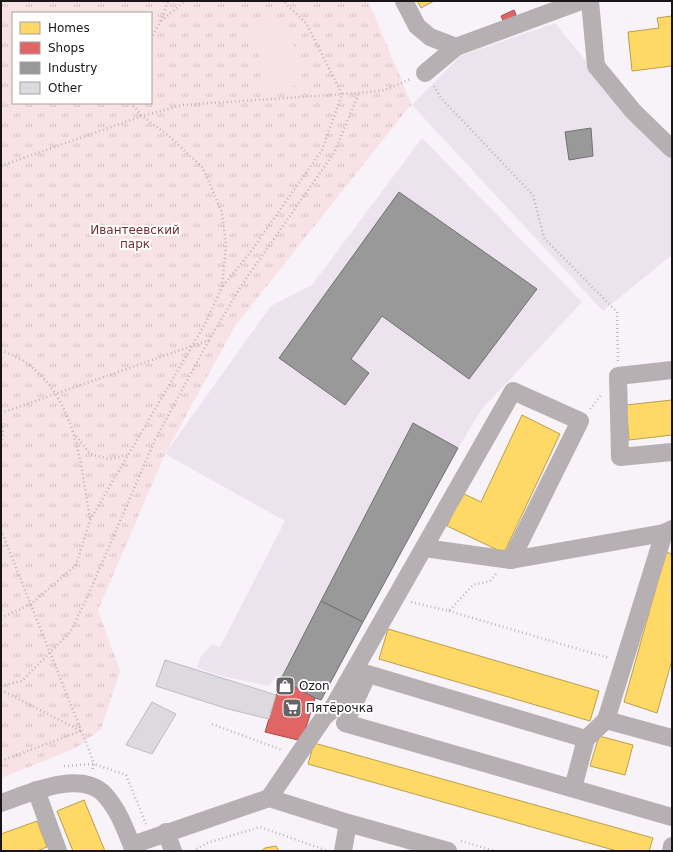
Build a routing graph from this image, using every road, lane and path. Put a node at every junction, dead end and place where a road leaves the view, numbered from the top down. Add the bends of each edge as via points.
1 (168, 1) edge
2 (185, 1) edge
3 (283, 1) edge
4 (404, 1) edge
5 (581, 1) edge
6 (590, 1) edge
7 (160, 22) junction
8 (152, 37) edge
9 (456, 47) junction
10 (425, 73) junction
11 (342, 94) junction
12 (358, 94) junction
13 (132, 104) edge
14 (142, 116) junction
15 (672, 149) edge
16 (1, 166) edge
17 (222, 287) junction
18 (209, 340) junction
19 (192, 347) junction
20 (1, 350) edge
21 (672, 370) edge
22 (618, 376) junction
23 (56, 394) junction
24 (1, 413) edge
25 (1, 418) edge
26 (580, 422) junction
27 (76, 436) junction
28 (1, 442) edge
29 (672, 452) edge
30 (128, 455) junction
31 (90, 520) junction
32 (1, 530) edge
33 (668, 531) edge
34 (424, 548) junction
35 (511, 560) junction
36 (407, 601) dead end
37 (31, 604) junction
38 (448, 611) junction
39 (1, 618) edge
40 (50, 652) junction
41 (624, 662) junction
42 (1, 686) edge
43 (1, 690) edge
44 (606, 720) junction
45 (212, 724) dead end
46 (81, 731) junction
47 (672, 738) edge
48 (586, 739) junction
49 (299, 757) junction
50 (1, 761) edge
51 (94, 764) junction
52 (88, 784) junction
53 (573, 788) junction
54 (36, 790) junction
55 (269, 798) junction
56 (1, 803) edge
57 (672, 817) edge
58 (348, 823) junction
59 (159, 835) junction
60 (453, 846) edge
61 (672, 846) edge
62 (133, 848) edge
63 (58, 851) edge
64 (173, 851) edge
65 (193, 851) edge
66 (330, 851) edge
67 (343, 851) edge
68 (495, 851) edge
69 (671, 851) edge

1 - 7 path
2 - 7 path
3 - 11 path via 306,23
4 - 9 street via 417,26 430,37
5 - 9 street
6 - 15 street via 596,66 633,111
7 - 8 path
9 - 10 street
10 - 12 path via 385,90
10 - 22 path via 441,98 533,195 544,238 617,312
11 - 12 path
11 - 14 path via 184,105
11 - 17 path via 322,150 249,254
12 - 18 path via 334,154 243,283
13 - 14 path
14 - 16 path
14 - 17 path via 169,136 203,168 222,214 226,245
17 - 19 path via 206,324
18 - 19 path
18 - 40 path via 155,440 70,632
19 - 23 path
19 - 30 path
20 - 23 path via 32,367
21 - 22 street
22 - 26 path
22 - 29 street via 620,457
23 - 24 path
23 - 27 path
25 - 28 path
26 - 34 street via 513,391
26 - 35 street
27 - 30 path via 90,454 110,459
27 - 31 path
30 - 31 path
31 - 37 path via 76,565
32 - 37 path
33 - 35 street
33 - 41 street
34 - 35 street
34 - 49 street via 331,711 324,717
35 - 38 path via 490,581 473,585
36 - 38 path
37 - 39 path
37 - 40 path
38 - 41 path
40 - 42 path via 22,681
40 - 46 path
41 - 44 street
43 - 46 path
44 - 47 street
44 - 48 street
45 - 49 path
46 - 50 path
46 - 51 path
48 - 53 street
48 - 53 street via 368,674 344,723
49 - 55 street
51 - 52 path
51 - 59 path via 126,775
52 - 54 street via 65,784
52 - 62 street via 104,794 118,813
53 - 57 street
54 - 56 street
54 - 63 street
55 - 58 street
55 - 59 street
58 - 60 street
58 - 67 street
59 - 62 street
59 - 64 street
60 - 68 path
61 - 69 street
65 - 66 path via 207,843 260,827

